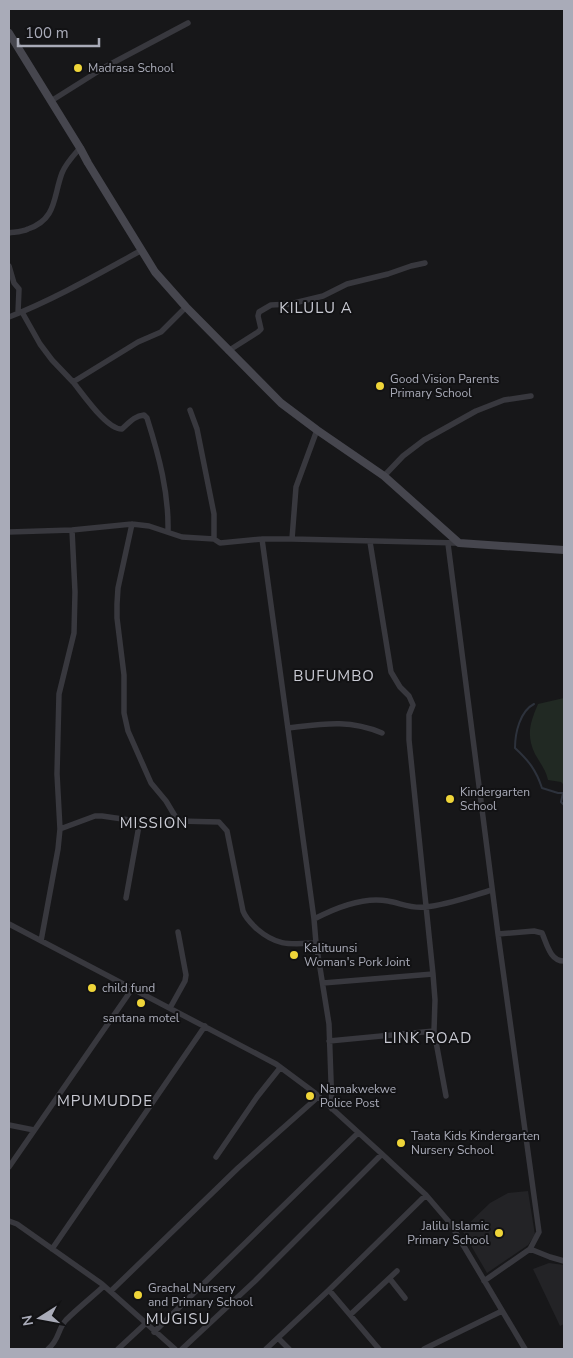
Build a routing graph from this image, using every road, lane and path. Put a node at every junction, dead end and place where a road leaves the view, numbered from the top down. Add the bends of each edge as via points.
1 (188, 23) dead end
2 (9, 33) edge
3 (51, 101) junction
4 (80, 148) junction
5 (9, 233) edge
6 (142, 250) junction
7 (425, 263) dead end
8 (9, 266) edge
9 (186, 307) junction
10 (20, 313) junction
11 (9, 317) edge
12 (228, 351) junction
13 (73, 382) junction
14 (531, 396) dead end
15 (190, 410) dead end
16 (317, 430) junction
17 (384, 476) junction
18 (132, 524) junction
19 (72, 530) junction
20 (9, 532) edge
21 (168, 532) junction
22 (214, 539) junction
23 (262, 539) junction
24 (292, 539) junction
25 (370, 542) junction
26 (459, 543) junction
27 (448, 544) junction
28 (564, 550) edge
29 (288, 728) junction
30 (382, 733) dead end
31 (140, 820) junction
32 (178, 821) junction
33 (60, 829) junction
34 (492, 890) junction
35 (126, 898) dead end
36 (425, 907) junction
37 (314, 919) junction
38 (9, 924) edge
39 (178, 932) dead end
40 (498, 934) junction
41 (41, 941) junction
42 (316, 944) junction
43 (564, 962) edge
44 (433, 974) junction
45 (323, 983) junction
46 (132, 989) junction
47 (170, 1008) junction
48 (205, 1026) junction
49 (434, 1031) junction
50 (329, 1040) junction
51 (280, 1068) junction
52 (318, 1096) junction
53 (446, 1096) dead end
54 (332, 1109) junction
55 (9, 1124) edge
56 (34, 1130) junction
57 (358, 1132) junction
58 (382, 1154) junction
59 (216, 1157) dead end
60 (9, 1167) edge
61 (426, 1195) junction
62 (9, 1221) edge
63 (530, 1248) junction
64 (52, 1249) junction
65 (564, 1261) edge
66 (397, 1272) dead end
67 (390, 1279) junction
68 (484, 1281) junction
69 (104, 1286) junction
70 (329, 1290) junction
71 (111, 1291) junction
72 (405, 1298) dead end
73 (502, 1311) junction
74 (351, 1314) junction
75 (145, 1324) junction
76 (154, 1332) junction
77 (278, 1338) junction
78 (48, 1349) edge
79 (118, 1349) edge
80 (175, 1349) edge
81 (182, 1349) edge
82 (266, 1349) edge
83 (289, 1349) edge
84 (379, 1349) edge
85 (424, 1349) edge
86 (525, 1349) edge

1 - 3 street via 105,67
2 - 3 street
3 - 4 street
4 - 5 street via 62,172 55,201 47,216 28,230
4 - 6 street
6 - 9 street via 155,272
6 - 10 street
7 - 12 street via 347,284 324,296 271,305 258,316 261,329
8 - 10 street via 19,289
9 - 12 street
9 - 13 street via 162,332 138,342
10 - 11 street
10 - 13 street via 52,360
12 - 16 street via 281,403
13 - 21 street via 114,428 122,429 140,415 147,418 167,498
14 - 17 street via 497,402 476,411 424,440
15 - 22 street via 197,429 214,514
16 - 17 street
16 - 24 street via 296,487
17 - 26 street
18 - 19 street
18 - 21 street
18 - 32 street via 116,604 124,675 124,713 128,732 151,783
19 - 20 street
19 - 33 street via 74,633 59,694 57,774
21 - 22 street via 182,537
22 - 23 street via 226,542
23 - 24 street
23 - 29 street
24 - 25 street
25 - 27 street
25 - 36 street via 391,672 413,705 409,714 409,740
26 - 27 street
26 - 28 street
27 - 34 street
29 - 30 street via 336,723
29 - 37 street
31 - 32 street via 157,824
31 - 33 street via 95,816
31 - 35 street
32 - 42 street via 219,822 227,831 246,919 274,942
33 - 41 street
34 - 36 street
34 - 40 street
36 - 37 street via 378,900 337,907
36 - 44 street
37 - 42 street
38 - 41 street
39 - 47 street via 186,975
40 - 43 street via 542,933 553,957
40 - 63 street via 539,1232
41 - 46 street
42 - 45 street
44 - 45 street
44 - 49 street
45 - 50 street
46 - 47 street
46 - 56 street
47 - 48 street
48 - 51 street
48 - 64 street
49 - 50 street
49 - 53 street
50 - 54 street
51 - 52 street
51 - 59 street via 256,1097
52 - 54 street
52 - 71 street via 218,1186
54 - 57 street
55 - 56 street
56 - 60 street
57 - 58 street
57 - 76 street
58 - 61 street
58 - 81 street
61 - 68 street via 450,1223
61 - 70 street
62 - 64 street
63 - 65 street
63 - 68 street
64 - 69 street
66 - 67 street
67 - 72 street
67 - 74 street
68 - 73 street
69 - 71 street
69 - 78 street via 65,1321 58,1339
70 - 74 street
70 - 77 street
71 - 75 street
73 - 85 street
73 - 86 street
74 - 84 street
75 - 76 street
75 - 79 street
76 - 80 street
77 - 82 street
77 - 83 street

